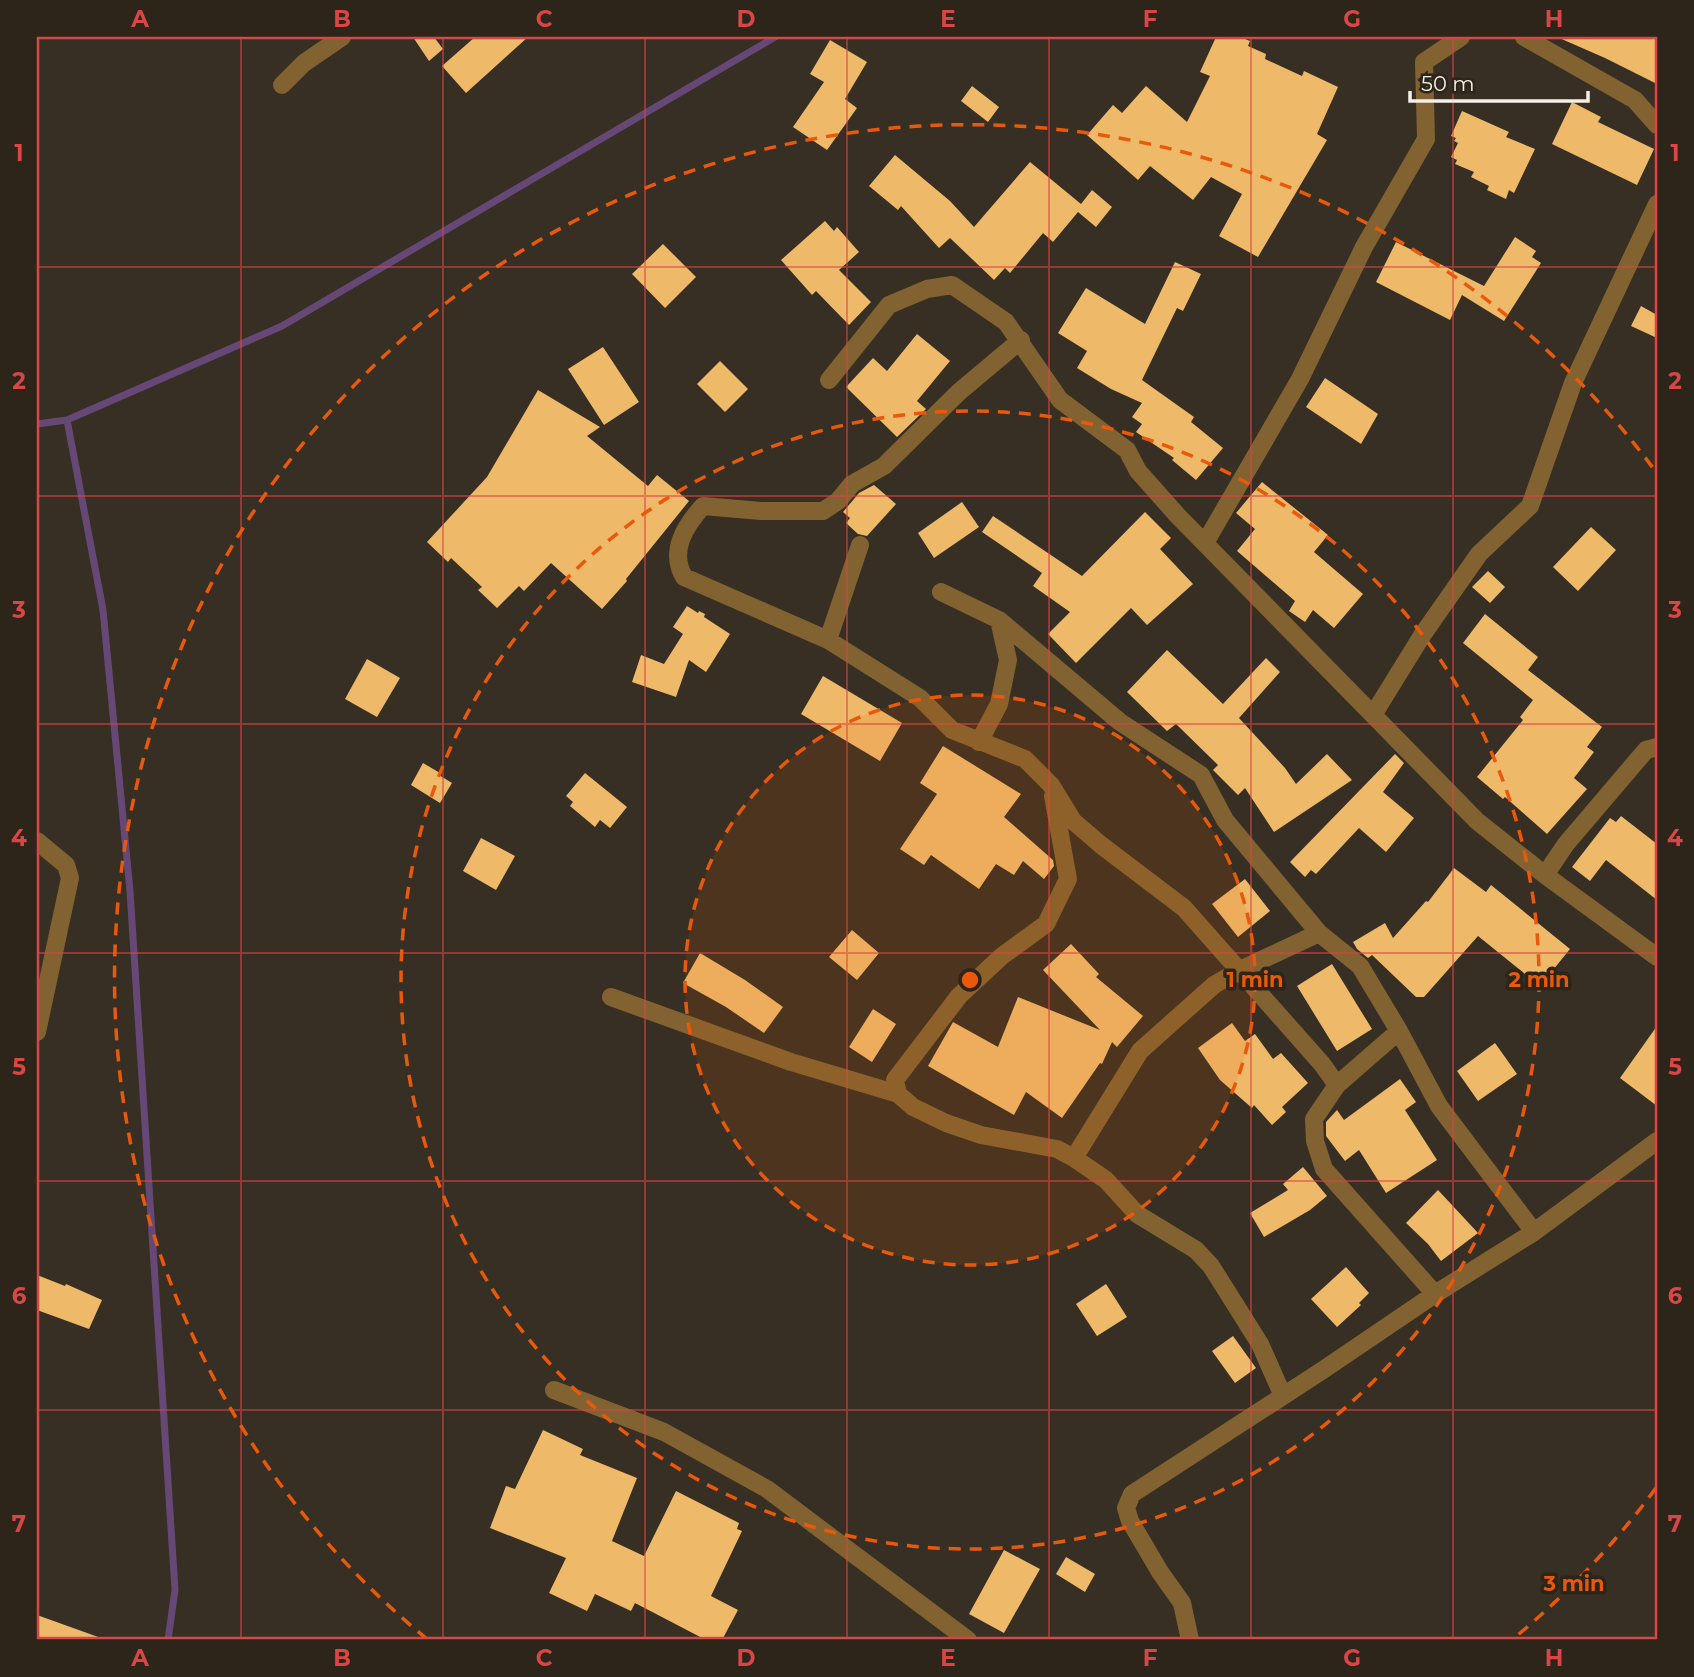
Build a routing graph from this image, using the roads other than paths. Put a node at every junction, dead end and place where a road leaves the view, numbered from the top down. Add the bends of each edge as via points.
1 (342, 37) edge
2 (1461, 37) edge
3 (1524, 37) edge
4 (282, 85) dead end
5 (1657, 125) edge
6 (1657, 204) edge
7 (1021, 340) junction
8 (829, 380) dead end
9 (1205, 542) junction
10 (860, 545) dead end
11 (941, 592) dead end
12 (999, 620) junction
13 (828, 640) junction
14 (1373, 715) junction
15 (979, 742) junction
16 (1657, 747) edge
17 (1051, 785) junction
18 (37, 841) edge
19 (1545, 875) junction
20 (1319, 933) junction
21 (1657, 957) edge
22 (1238, 971) junction
23 (611, 997) dead end
24 (1399, 1031) junction
25 (37, 1032) edge
26 (1337, 1084) junction
27 (898, 1094) junction
28 (1657, 1141) edge
29 (1074, 1158) junction
30 (1534, 1232) junction
31 (1435, 1294) junction
32 (554, 1390) dead end
33 (1283, 1396) junction
34 (968, 1640) edge
35 (1190, 1640) edge

1 - 4 street
2 - 9 street via 1424,62 1426,139 1364,247 1300,379
3 - 5 street via 1635,100
6 - 14 street via 1573,383 1530,506 1479,554
7 - 8 street via 1006,322 952,285 927,289 889,305
7 - 9 street via 1060,400 1127,450 1138,471
7 - 13 street via 959,392 884,466 852,484 823,511 703,506 687,524 677,565 684,577
9 - 14 street
10 - 13 street
11 - 12 street
12 - 15 street via 1008,660 999,704
12 - 20 street via 1120,722 1201,775 1225,820
13 - 15 street via 920,698 952,730
14 - 19 street via 1477,821
15 - 17 street via 1025,758
16 - 19 street via 1646,750
17 - 22 street via 1073,821 1184,908
17 - 27 street via 1068,879 1046,924 959,996 895,1080
18 - 25 street via 66,864 71,878
19 - 21 street
20 - 22 street
20 - 24 street via 1360,966
22 - 26 street
22 - 29 street via 1214,985 1140,1051
23 - 27 street via 791,1062
24 - 26 street
24 - 30 street via 1439,1106
26 - 31 street via 1314,1119 1324,1169
27 - 29 street via 946,1123 981,1135 1057,1149
28 - 30 street
29 - 33 street via 1106,1180 1137,1214 1196,1250 1211,1266 1259,1344
30 - 31 street
31 - 33 street
32 - 34 street via 664,1432 766,1489
33 - 35 street via 1132,1494 1126,1508 1182,1603

